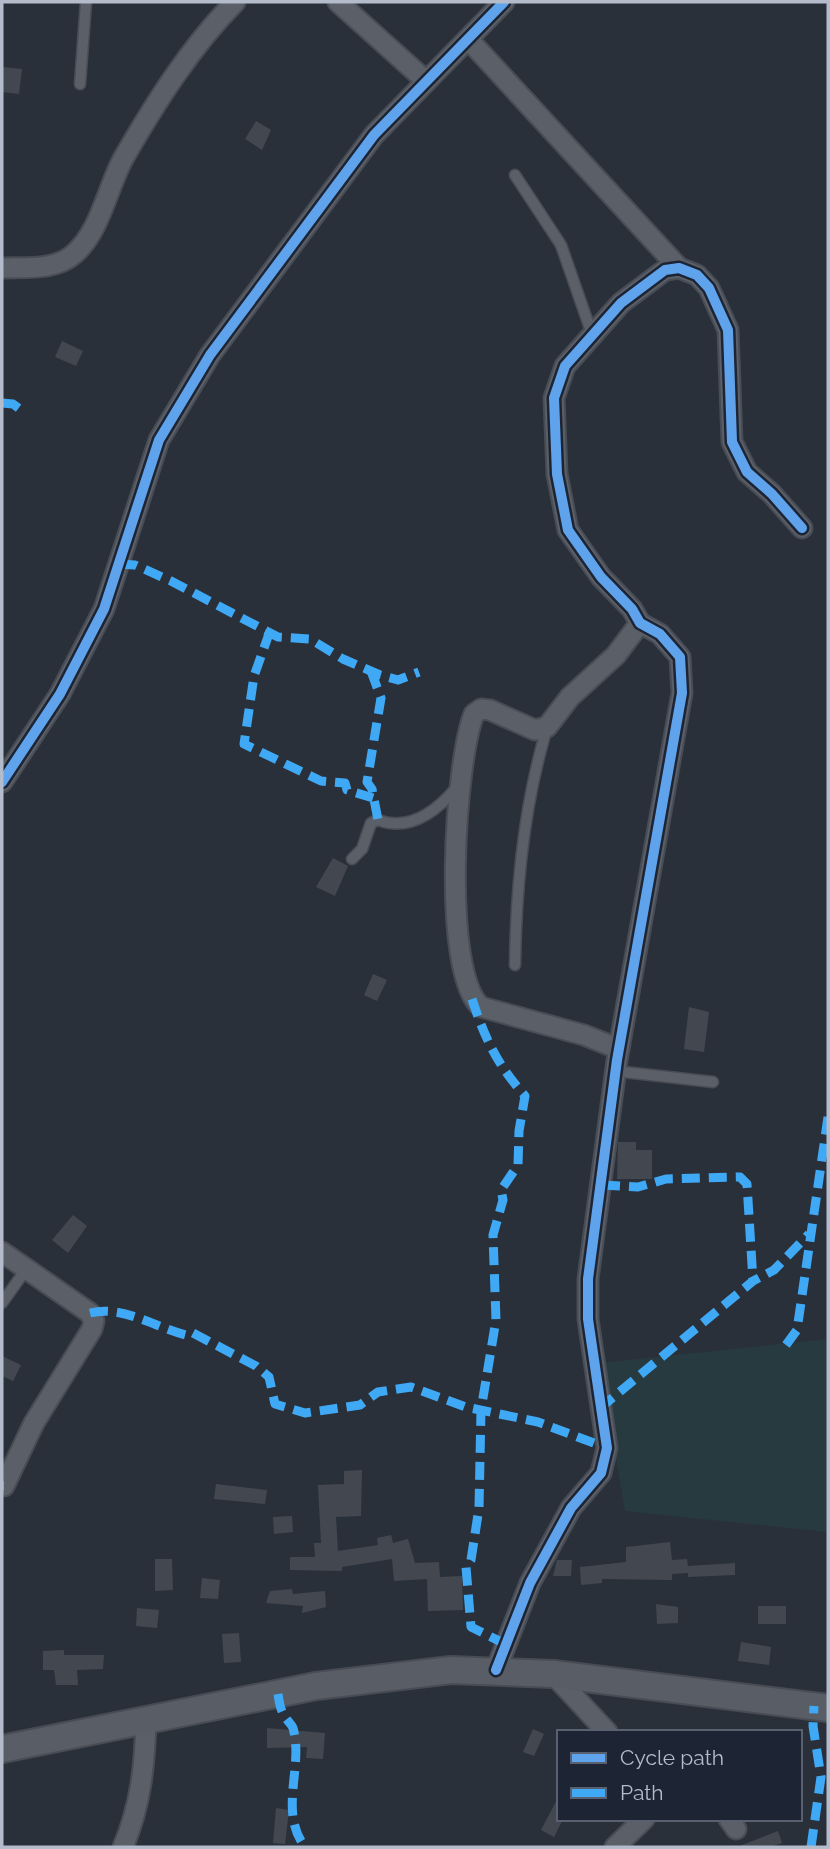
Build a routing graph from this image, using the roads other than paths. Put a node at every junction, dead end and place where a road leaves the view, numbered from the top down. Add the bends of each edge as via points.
1 (86, 2) edge
2 (235, 2) edge
3 (338, 2) edge
4 (504, 2) edge
5 (468, 39) junction
6 (426, 81) junction
7 (80, 84) dead end
8 (515, 175) dead end
9 (2, 268) edge
10 (680, 268) junction
11 (592, 334) junction
12 (802, 527) dead end
13 (640, 623) junction
14 (547, 727) junction
15 (2, 782) edge
16 (462, 782) junction
17 (352, 859) dead end
18 (515, 965) dead end
19 (619, 1049) junction
20 (615, 1071) junction
21 (713, 1082) dead end
22 (2, 1252) edge
23 (27, 1268) junction
24 (2, 1303) edge
25 (4, 1486) dead end
26 (496, 1670) junction
27 (553, 1674) junction
28 (828, 1708) edge
29 (146, 1718) junction
30 (605, 1730) edge
31 (2, 1749) edge
32 (642, 1821) edge
33 (123, 1847) edge
34 (615, 1847) edge

1 - 7 lane
2 - 9 street via 215,22 146,121 122,161 85,243 60,263
3 - 6 street
4 - 5 street
5 - 6 street
5 - 10 street
6 - 15 street via 374,135 303,227 183,398 159,440 104,609 60,694
8 - 11 lane via 561,245
10 - 11 street via 665,270 621,303
10 - 12 street via 697,275 709,288 728,330 732,442 747,472
11 - 13 street via 565,366 554,398 557,474 568,530
13 - 14 street
13 - 19 street via 660,634 680,657 682,684
14 - 16 street via 535,730 481,709 471,723
14 - 18 lane via 531,778
16 - 17 lane via 442,805 405,825 371,823 362,849
16 - 19 street via 455,858 458,934 472,999 481,1007
19 - 20 street
20 - 21 lane
20 - 26 street via 587,1279 588,1319 607,1448 601,1473 571,1508 530,1583
22 - 23 street
23 - 24 lane
23 - 25 street via 90,1313 94,1321 34,1423
26 - 27 street
26 - 29 street via 355,1680
27 - 28 street
27 - 30 street
29 - 31 street
29 - 33 street via 145,1764 135,1818
32 - 34 street

